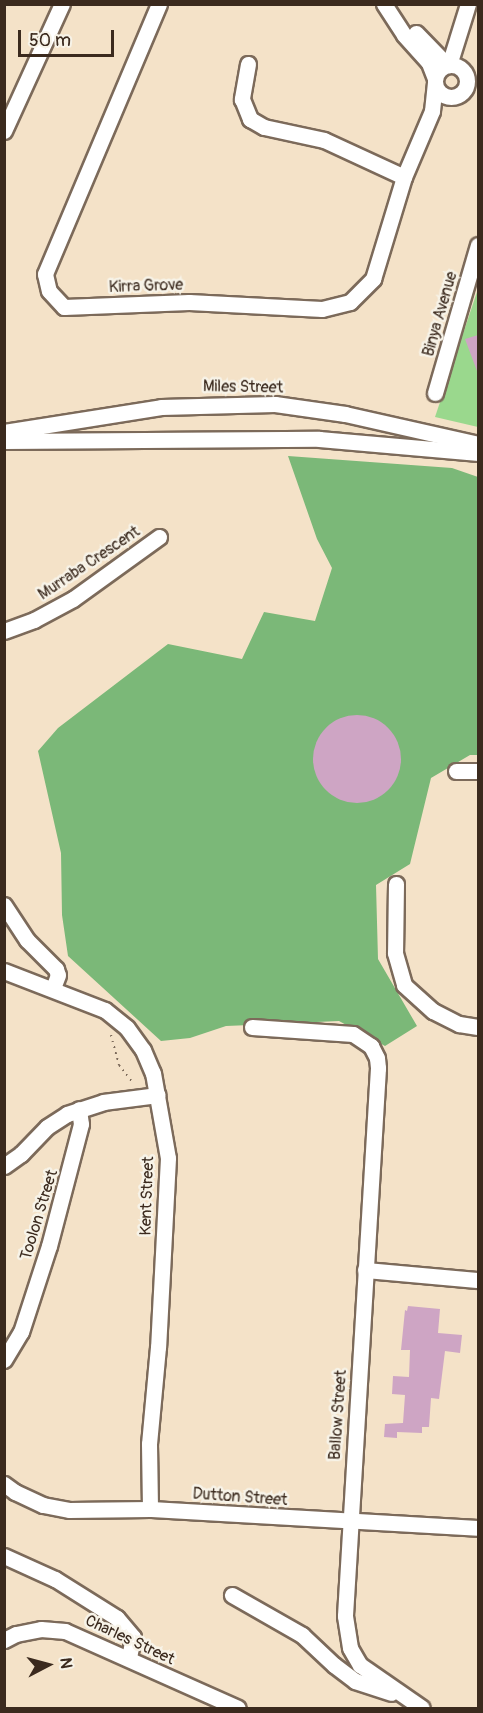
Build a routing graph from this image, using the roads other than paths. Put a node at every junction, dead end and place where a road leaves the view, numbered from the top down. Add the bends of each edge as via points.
1 (62, 4) edge
2 (159, 4) edge
3 (384, 4) edge
4 (395, 4) edge
5 (468, 4) edge
6 (248, 64) dead end
7 (455, 67) junction
8 (478, 80) edge
9 (435, 81) junction
10 (478, 93) edge
11 (459, 95) junction
12 (432, 111) junction
13 (4, 131) edge
14 (404, 177) junction
15 (478, 245) edge
16 (435, 393) dead end
17 (4, 432) edge
18 (4, 441) edge
19 (478, 444) edge
20 (478, 453) edge
21 (159, 537) dead end
22 (4, 631) edge
23 (456, 771) dead end
24 (478, 771) edge
25 (396, 884) dead end
26 (4, 905) edge
27 (4, 971) edge
28 (53, 988) junction
29 (252, 1027) dead end
30 (478, 1027) edge
31 (158, 1095) junction
32 (79, 1109) junction
33 (4, 1166) edge
34 (365, 1270) junction
35 (478, 1280) edge
36 (4, 1360) edge
37 (4, 1484) edge
38 (150, 1509) junction
39 (349, 1522) junction
40 (478, 1528) edge
41 (4, 1556) edge
42 (232, 1595) dead end
43 (4, 1640) edge
44 (129, 1658) junction
45 (403, 1696) junction
46 (238, 1708) edge
47 (420, 1708) edge

1 - 13 street
2 - 14 street, Kirra Grove via 45,274 49,291 64,307 189,302 322,309 350,302 373,279
3 - 9 street via 429,63
4 - 7 street via 420,37
5 - 7 street
6 - 14 street via 242,99 250,119 264,127 324,140
7 - 8 street
7 - 9 street via 440,69
7 - 11 street via 467,84
9 - 11 street via 441,94
9 - 12 street, Kirra Grove
10 - 11 street
11 - 12 street
12 - 14 street, Kirra Grove
15 - 16 street, Binya Avenue
17 - 19 street, Miles Street via 161,407 275,404 345,414
18 - 20 street via 319,439
21 - 22 street, Murraba Crescent via 73,599
23 - 24 street
25 - 30 street via 394,945 400,976 412,995 453,1022
26 - 28 street via 27,940 56,969
27 - 28 street, Kent Street
28 - 31 street, Kent Street via 96,1005 127,1028 146,1056
29 - 34 street, Ballow Street via 352,1034 365,1040 374,1051 378,1068
31 - 32 street
31 - 38 street, Kent Street via 168,1165 149,1444
32 - 33 street via 47,1127
32 - 36 street, Toolon Street via 81,1124 52,1235 21,1332
34 - 35 street
34 - 39 street, Ballow Street
37 - 38 street, Dutton Street via 43,1505 69,1510
38 - 39 street, Dutton Street
39 - 40 street, Dutton Street
39 - 45 street, Ballow Street via 344,1609 351,1648 360,1665
41 - 44 street via 70,1587 121,1622 133,1637
42 - 45 street via 302,1635 355,1680
43 - 44 street, Charles Street via 28,1631 52,1629
44 - 46 street, Charles Street
45 - 47 street, Ballow Street

